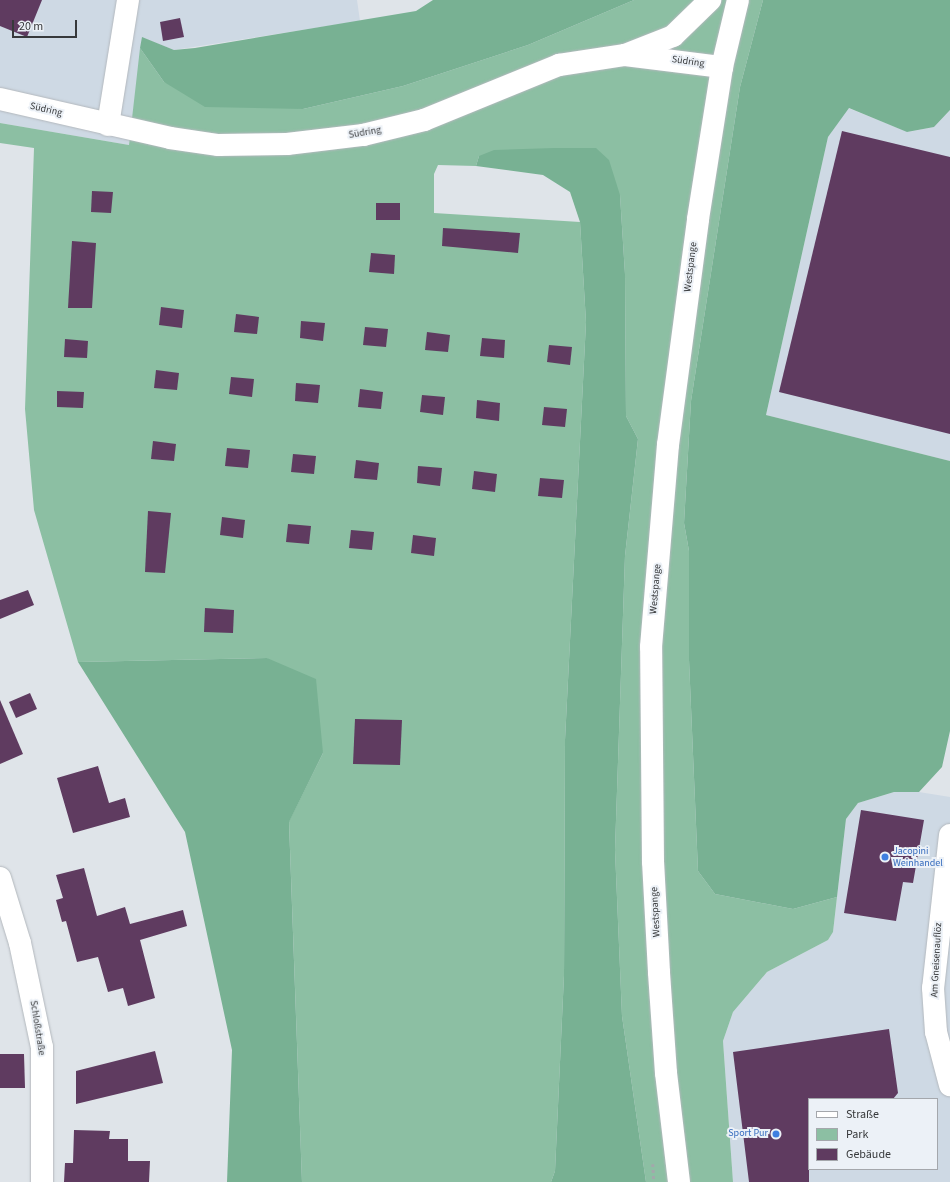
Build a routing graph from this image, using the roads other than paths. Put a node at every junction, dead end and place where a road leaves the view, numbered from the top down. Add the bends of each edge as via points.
1 (128, 0) edge
2 (710, 0) edge
3 (738, 0) edge
4 (625, 55) junction
5 (722, 67) junction
6 (0, 99) edge
7 (108, 125) junction
8 (950, 834) edge
9 (0, 878) edge
10 (950, 1085) edge
11 (42, 1182) edge
12 (679, 1182) edge

1 - 7 street
2 - 4 street via 673,36
3 - 5 street, Westspange
4 - 5 street, Südring
4 - 7 street, Südring via 559,66 424,120 364,135 286,144 218,145
5 - 12 street, Westspange via 698,219 668,445 651,647 653,862 666,1073
6 - 7 street, Südring
8 - 10 street, Am Gneisenauflöz via 933,988 936,1032
9 - 11 street, Schloßstraße via 20,943 42,1047

